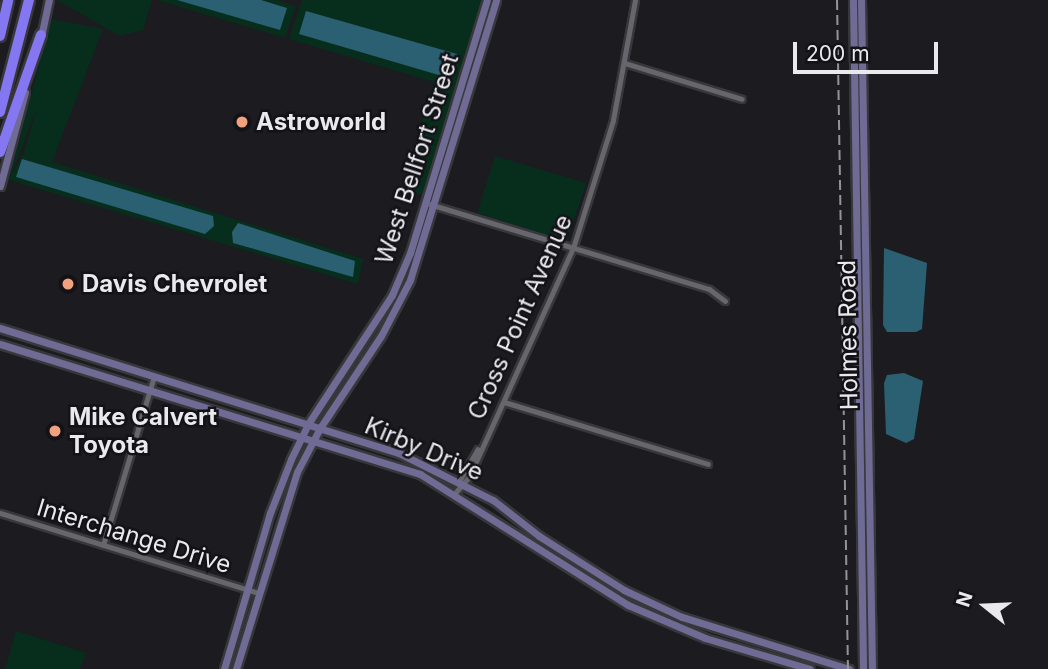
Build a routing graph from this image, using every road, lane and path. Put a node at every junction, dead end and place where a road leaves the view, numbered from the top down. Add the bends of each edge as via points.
1 (8, 0) edge
2 (29, 0) edge
3 (49, 0) edge
4 (487, 0) edge
5 (496, 0) edge
6 (635, 0) edge
7 (853, 0) edge
8 (861, 0) edge
9 (41, 34) junction
10 (0, 36) edge
11 (625, 63) junction
12 (858, 72) junction
13 (742, 99) dead end
14 (0, 112) edge
15 (0, 152) edge
16 (0, 186) edge
17 (430, 205) junction
18 (573, 248) junction
19 (724, 301) dead end
20 (0, 328) edge
21 (371, 330) junction
22 (381, 336) junction
23 (0, 344) edge
24 (52, 344) junction
25 (48, 356) junction
26 (154, 376) junction
27 (150, 388) junction
28 (504, 402) junction
29 (331, 411) junction
30 (308, 424) junction
31 (320, 429) junction
32 (339, 435) junction
33 (302, 436) junction
34 (314, 439) junction
35 (708, 464) dead end
36 (462, 482) junction
37 (455, 493) junction
38 (0, 513) edge
39 (270, 513) junction
40 (281, 518) junction
41 (539, 536) junction
42 (103, 545) junction
43 (532, 547) junction
44 (867, 557) junction
45 (606, 579) junction
46 (247, 589) junction
47 (600, 590) junction
48 (259, 593) junction
49 (663, 608) junction
50 (658, 619) junction
51 (754, 641) junction
52 (751, 652) junction
53 (224, 669) edge
54 (236, 669) edge
55 (810, 669) edge
56 (849, 669) edge
57 (863, 669) edge
58 (872, 669) edge

1 - 10 highway
2 - 14 highway
3 - 9 main road
4 - 17 main road, West Bellfort Street
5 - 17 main road, West Bellfort Street
6 - 11 street, Cross Point Avenue
7 - 12 main road, Holmes Road
8 - 12 main road, Holmes Road
9 - 15 highway
9 - 16 main road
11 - 13 street
11 - 18 street, Cross Point Avenue via 606,147
12 - 44 main road, Holmes Road
17 - 18 street
17 - 21 main road, West Bellfort Street via 401,275
17 - 22 main road, West Bellfort Street via 410,280
18 - 19 street via 709,289
18 - 28 street, Cross Point Avenue
20 - 24 main road, Kirby Drive
21 - 22 main road
21 - 30 main road, West Bellfort Street
22 - 29 main road, West Bellfort Street
23 - 25 main road, Kirby Drive
24 - 25 main road
24 - 26 main road, Kirby Drive
25 - 27 main road, Kirby Drive
26 - 27 street
26 - 30 main road, Kirby Drive
27 - 33 main road, Kirby Drive
27 - 42 street
28 - 35 street
28 - 36 street, Cross Point Avenue
29 - 31 main road, West Bellfort Street
29 - 32 main road via 330,425
30 - 31 main road, Kirby Drive
30 - 33 main road, West Bellfort Street
31 - 32 main road, Kirby Drive
31 - 34 main road, West Bellfort Street
32 - 36 main road, Kirby Drive via 398,453
33 - 34 main road, Kirby Drive
33 - 39 main road, West Bellfort Street
34 - 37 main road, Kirby Drive via 408,469
34 - 40 main road, West Bellfort Street
36 - 37 street, Cross Point Avenue
36 - 41 main road, Kirby Drive
37 - 43 main road, Kirby Drive
38 - 42 street, Interchange Drive
39 - 40 main road
39 - 46 main road, West Bellfort Street
40 - 48 main road, West Bellfort Street
41 - 43 main road
41 - 45 main road, Kirby Drive
42 - 46 street, Interchange Drive
43 - 47 main road, Kirby Drive
44 - 57 main road, Holmes Road
44 - 58 main road, Holmes Road
45 - 47 main road
45 - 49 main road, Kirby Drive
46 - 48 street, Interchange Drive
46 - 53 main road, West Bellfort Street
47 - 50 main road, Kirby Drive
48 - 54 main road, West Bellfort Street
49 - 50 main road
49 - 51 main road, Kirby Drive
50 - 52 main road, Kirby Drive
51 - 52 main road
51 - 56 main road, Kirby Drive
52 - 55 main road, Kirby Drive

